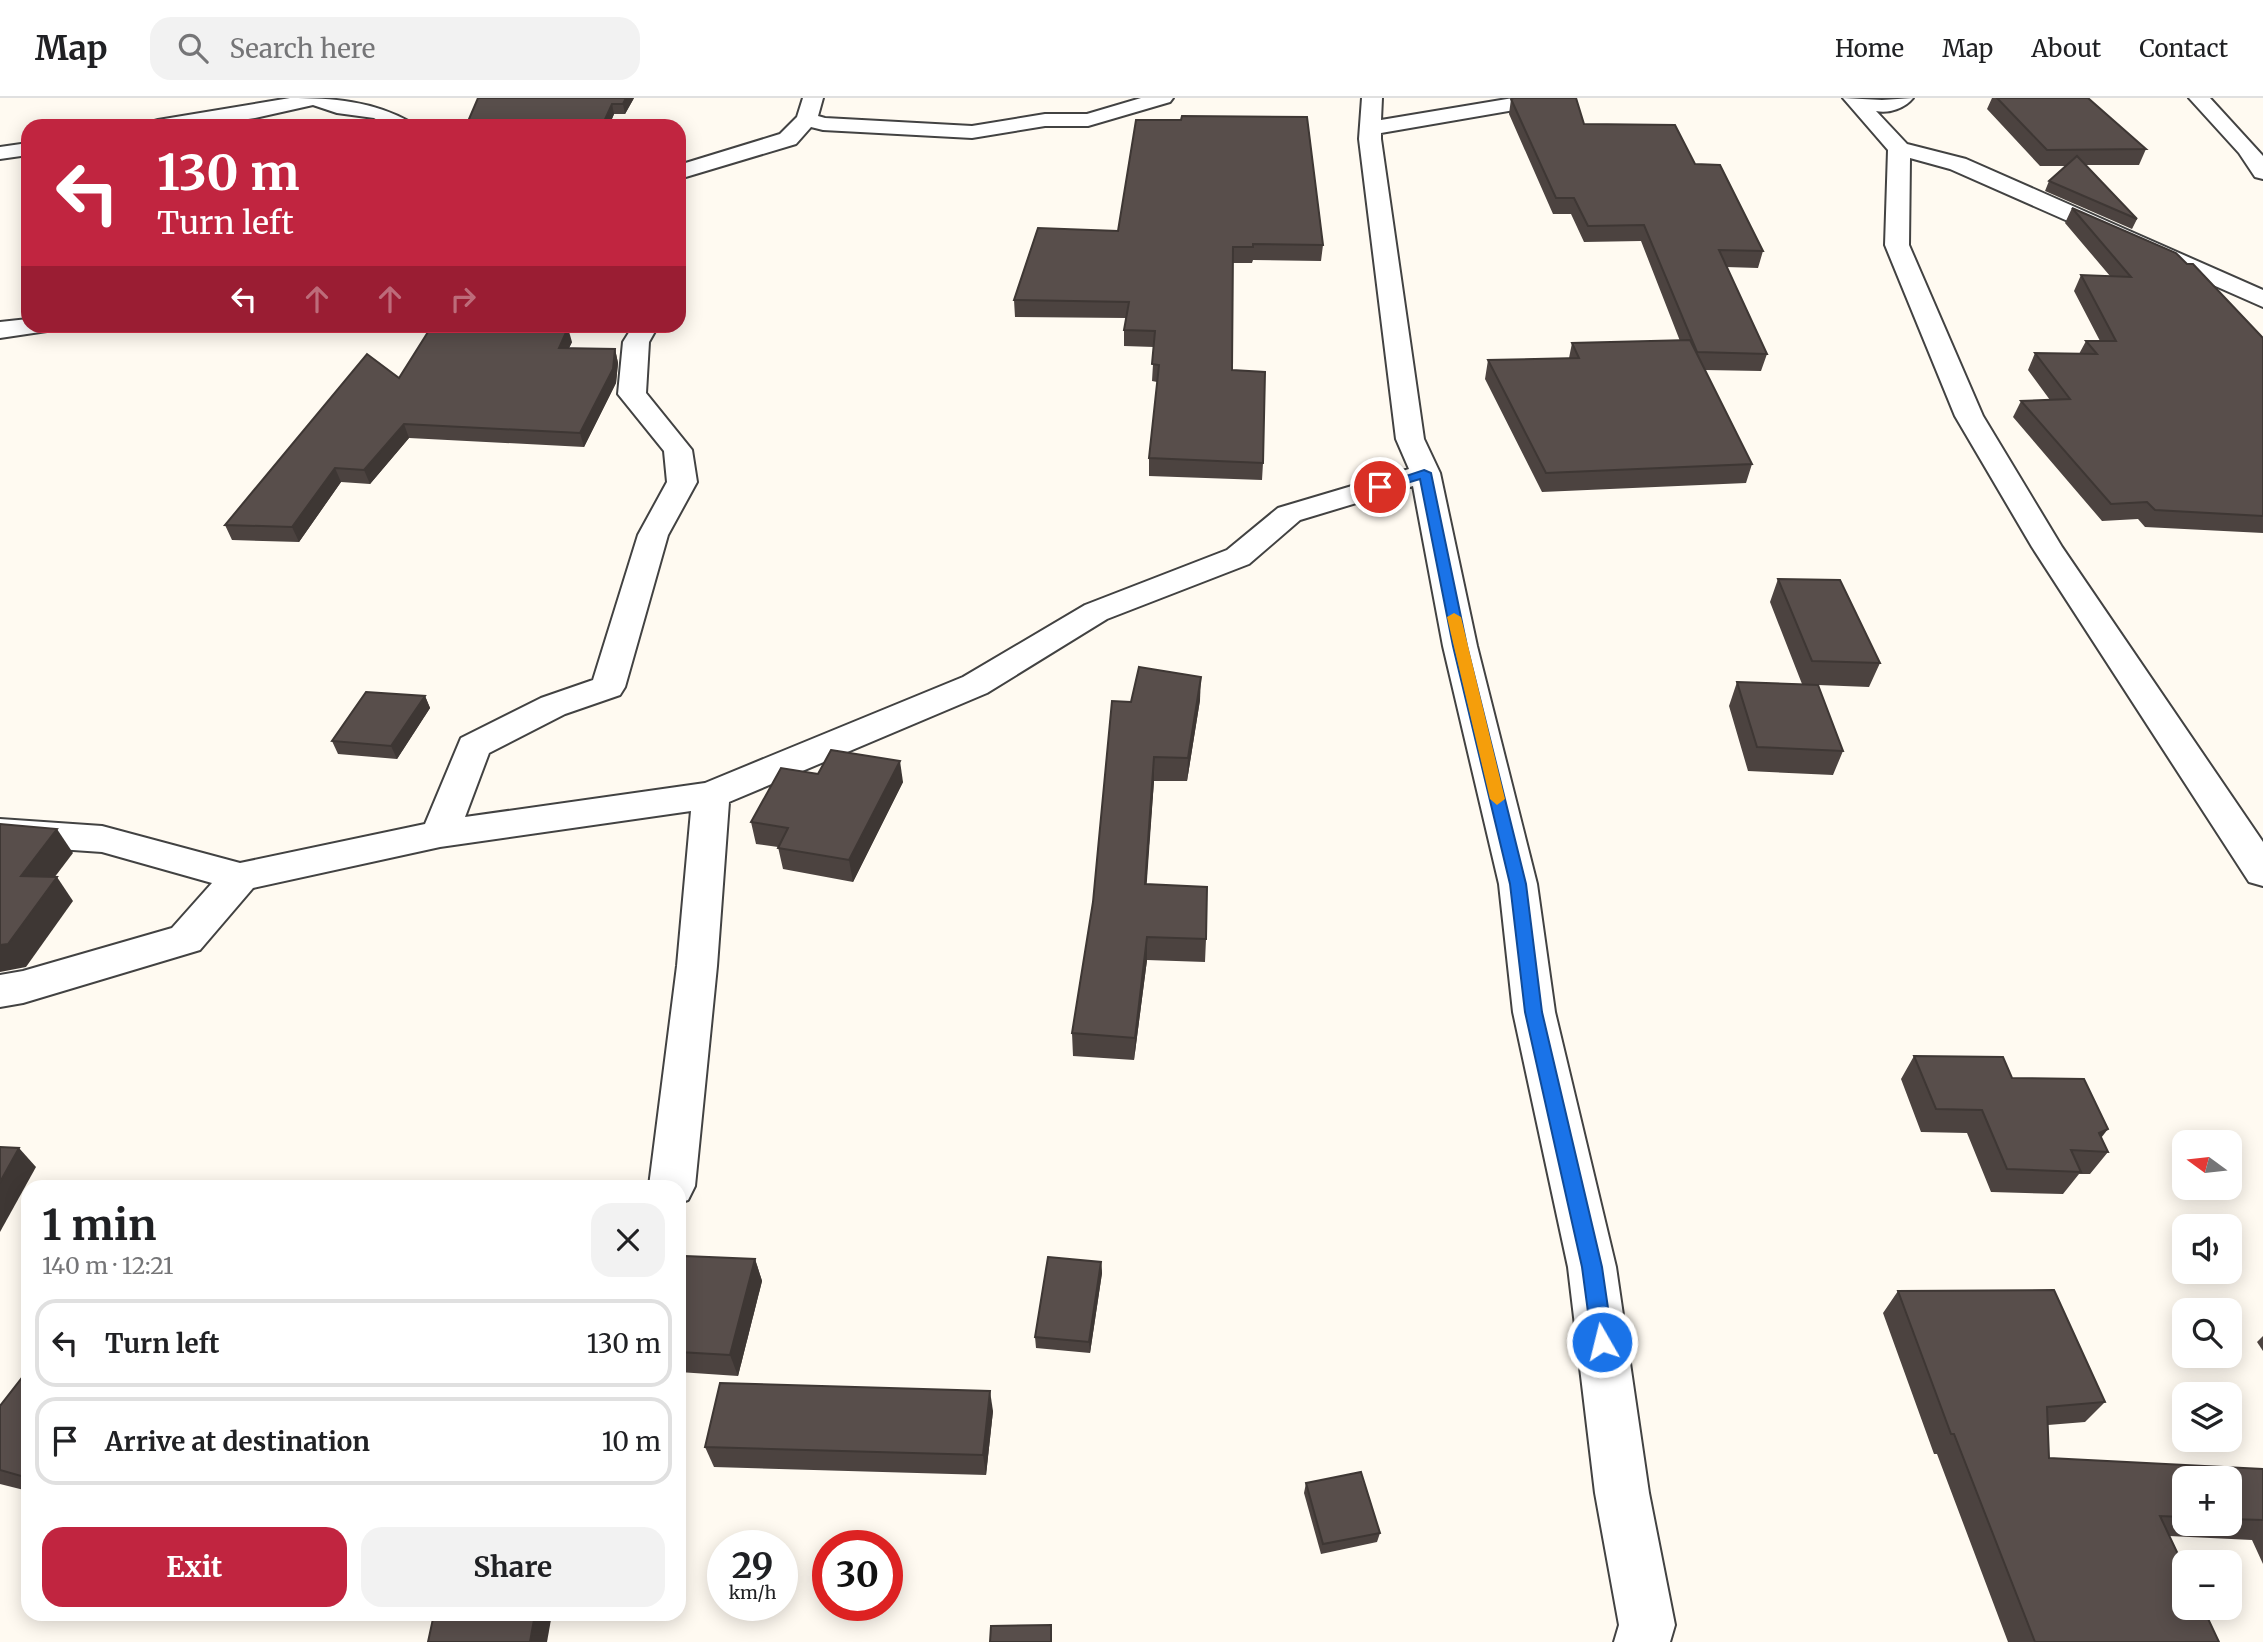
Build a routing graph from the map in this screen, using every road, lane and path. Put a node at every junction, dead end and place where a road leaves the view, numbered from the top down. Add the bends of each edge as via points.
1 (1163, 98) edge
2 (1372, 98) edge
3 (1549, 98) edge
4 (1903, 98) edge
5 (2199, 98) edge
6 (316, 99) edge
7 (1855, 99) edge
8 (810, 108) edge
9 (199, 119) edge
10 (390, 119) edge
11 (1371, 128) junction
12 (1899, 149) junction
13 (21, 150) edge
14 (0, 153) edge
15 (686, 170) edge
16 (2263, 172) edge
17 (2263, 299) edge
18 (21, 328) edge
19 (0, 330) edge
20 (641, 333) edge
21 (1424, 473) junction
22 (711, 795) junction
23 (0, 832) edge
24 (440, 834) junction
25 (2263, 872) edge
26 (240, 877) junction
27 (0, 991) edge
28 (673, 1180) edge
29 (1642, 1642) edge

1 - 8 street via 1088,120 1045,120 972,132 823,124
2 - 11 street
3 - 11 street
4 - 7 street via 1885,107
5 - 16 street
6 - 9 street
6 - 10 street
7 - 12 street
8 - 15 street via 788,139
11 - 21 street via 1410,439
12 - 17 street via 1958,164
12 - 25 street via 1897,245 1969,416 2047,547
13 - 14 street
18 - 19 street
20 - 24 street via 636,342 632,394 678,450 682,482 653,535 608,687 553,706 474,746
21 - 22 street via 1289,514 1238,557 1096,612 975,685
21 - 29 street via 1518,884 1534,1012 1592,1267 1622,1493 1647,1625
22 - 24 street
22 - 28 street
23 - 26 street via 102,839
24 - 26 street
26 - 27 street via 186,939

